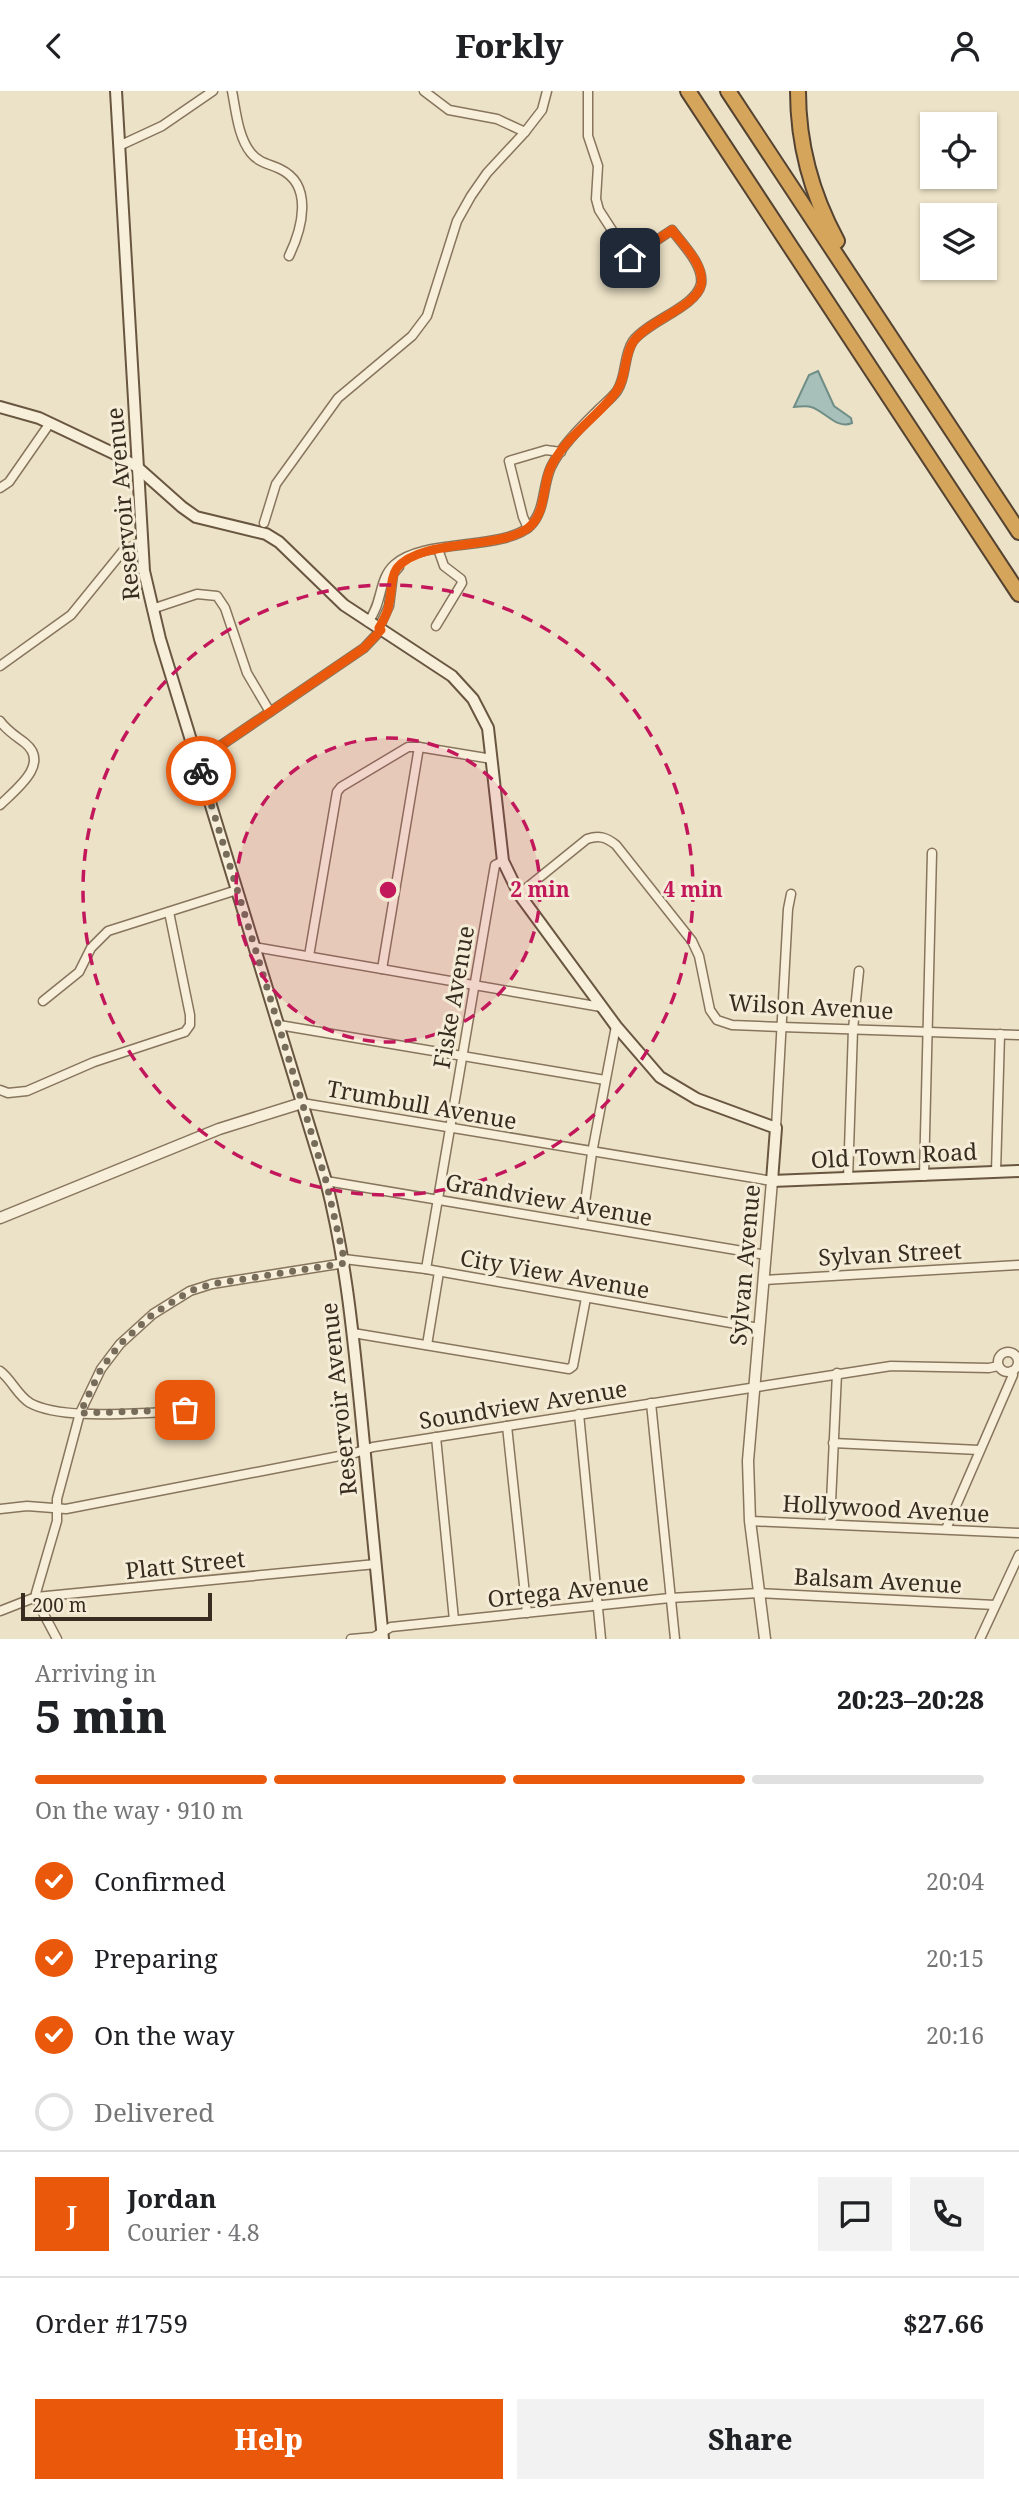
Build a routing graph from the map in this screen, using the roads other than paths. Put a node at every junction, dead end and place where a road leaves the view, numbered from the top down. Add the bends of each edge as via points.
1 (116, 91) edge
2 (213, 91) edge
3 (232, 91) edge
4 (424, 91) edge
5 (547, 91) edge
6 (588, 91) edge
7 (677, 91) edge
8 (688, 91) edge
9 (728, 91) edge
10 (798, 91) edge
11 (525, 132) junction
12 (121, 145) junction
13 (759, 199) junction
14 (289, 256) dead end
15 (881, 323) junction
16 (0, 407) edge
17 (50, 423) junction
18 (561, 452) junction
19 (137, 467) junction
20 (0, 488) edge
21 (264, 523) dead end
22 (528, 528) junction
23 (1019, 532) edge
24 (142, 541) junction
25 (434, 550) junction
26 (1019, 594) edge
27 (152, 609) junction
28 (368, 622) junction
29 (436, 626) dead end
30 (380, 629) junction
31 (0, 666) edge
32 (270, 712) junction
33 (0, 721) edge
34 (419, 747) junction
35 (492, 758) junction
36 (198, 761) junction
37 (0, 805) edge
38 (932, 853) dead end
39 (503, 861) junction
40 (237, 890) junction
41 (519, 894) junction
42 (791, 894) dead end
43 (169, 912) junction
44 (254, 947) junction
45 (309, 956) junction
46 (382, 969) junction
47 (859, 971) dead end
48 (475, 984) junction
49 (43, 1001) dead end
50 (601, 1007) junction
51 (279, 1025) junction
52 (616, 1027) junction
53 (782, 1027) junction
54 (853, 1029) junction
55 (927, 1031) junction
56 (1000, 1034) junction
57 (1019, 1035) edge
58 (461, 1057) junction
59 (605, 1080) junction
60 (0, 1090) edge
61 (302, 1103) junction
62 (450, 1127) junction
63 (776, 1128) junction
64 (592, 1153) junction
65 (1019, 1171) edge
66 (996, 1172) junction
67 (923, 1176) junction
68 (848, 1179) junction
69 (326, 1181) junction
70 (772, 1181) junction
71 (437, 1198) junction
72 (0, 1218) edge
73 (582, 1224) junction
74 (765, 1255) junction
75 (344, 1261) junction
76 (1019, 1265) edge
77 (426, 1269) junction
78 (439, 1272) junction
79 (764, 1280) junction
80 (586, 1298) junction
81 (760, 1328) junction
82 (353, 1333) junction
83 (427, 1345) junction
84 (998, 1366) junction
85 (0, 1371) edge
86 (1012, 1371) junction
87 (837, 1374) junction
88 (754, 1387) junction
89 (651, 1403) junction
90 (193, 1406) dead end
91 (80, 1413) junction
92 (579, 1414) junction
93 (507, 1426) junction
94 (436, 1437) junction
95 (833, 1443) junction
96 (365, 1450) junction
97 (979, 1450) junction
98 (0, 1509) edge
99 (57, 1509) junction
100 (750, 1521) junction
101 (830, 1524) junction
102 (946, 1529) junction
103 (1019, 1533) edge
104 (1019, 1555) edge
105 (376, 1564) junction
106 (759, 1593) junction
107 (36, 1597) junction
108 (670, 1598) junction
109 (995, 1605) junction
110 (598, 1607) junction
111 (0, 1611) edge
112 (527, 1613) junction
113 (454, 1620) junction
114 (383, 1636) edge
115 (57, 1639) edge
116 (351, 1639) edge
117 (601, 1639) edge
118 (675, 1639) edge
119 (765, 1639) edge
120 (980, 1639) edge

1 - 12 main road, Reservoir Avenue
2 - 12 street via 162,126
3 - 14 street via 251,154 293,177 300,190 300,226
4 - 11 street via 449,110 497,119
5 - 11 street via 542,110
6 - 18 street via 588,137 598,166 599,210 630,258 672,230 701,275 694,297 641,331 617,391
7 - 13 highway
8 - 13 highway
9 - 15 highway
10 - 15 highway via 804,150 816,196
11 - 21 street via 487,173 457,221 427,316 412,336 338,398 323,417 276,484
12 - 19 main road, Reservoir Avenue
13 - 26 highway
15 - 23 highway
16 - 17 main road
17 - 19 main road
17 - 20 street
18 - 22 street via 550,468 539,515
18 - 22 street via 546,450 509,461
19 - 24 main road, Reservoir Avenue
19 - 28 main road via 196,517 266,534 279,542
22 - 25 street
24 - 27 main road, Reservoir Avenue
24 - 31 street via 123,551 71,615
25 - 28 street via 410,555 391,567
25 - 29 street via 444,566 461,579
25 - 30 street via 406,560 396,570
27 - 32 street via 197,594 217,596 247,673
27 - 36 main road, Reservoir Avenue
28 - 30 main road
30 - 32 street via 364,648
30 - 35 main road via 439,666 473,699 488,728
32 - 36 street
33 - 37 street via 28,745 34,758 31,773
34 - 35 street
34 - 45 street via 403,749 337,792
34 - 46 street
35 - 39 main road
36 - 40 main road, Reservoir Avenue
38 - 55 street
39 - 41 main road
39 - 48 street, Fiske Avenue via 495,865
40 - 43 street
40 - 44 main road, Reservoir Avenue
41 - 50 main road
41 - 53 street, Wilson Avenue via 587,839 608,839 692,941 713,1016 732,1025
42 - 53 street, Sylvan Avenue
43 - 49 street via 108,931 91,948 79,972
43 - 60 street via 190,1015 185,1032 94,1062 27,1091
44 - 45 street
44 - 51 main road, Reservoir Avenue
45 - 46 street
46 - 48 street
47 - 54 street
48 - 50 street
48 - 58 street, Fiske Avenue
50 - 52 main road
51 - 58 street
51 - 61 main road, Reservoir Avenue
52 - 59 street
52 - 63 main road via 670,1085
53 - 54 street, Wilson Avenue
53 - 63 street, Sylvan Avenue
54 - 55 street, Wilson Avenue
54 - 68 street
55 - 56 street, Wilson Avenue
55 - 67 street
56 - 57 street, Wilson Avenue
56 - 66 street
58 - 59 street
58 - 62 street, Fiske Avenue
59 - 64 street
61 - 62 street, Trumbull Avenue
61 - 69 main road, Reservoir Avenue
61 - 72 street, Trumbull Avenue via 219,1129
62 - 64 street, Trumbull Avenue
62 - 71 street, Fiske Avenue
63 - 70 main road, Sylvan Avenue
64 - 70 street, Trumbull Avenue
64 - 73 street
65 - 66 main road, Old Town Road
66 - 67 main road, Old Town Road
67 - 68 main road, Old Town Road
68 - 70 main road, Old Town Road
69 - 71 street, Grandview Avenue
69 - 75 main road, Reservoir Avenue
70 - 74 street, Sylvan Avenue
71 - 73 street, Grandview Avenue
71 - 77 street, Fiske Avenue
73 - 74 street, Grandview Avenue
74 - 79 street, Sylvan Avenue
75 - 77 street, City View Avenue
75 - 82 main road, Reservoir Avenue
75 - 91 street, City View Avenue via 190,1291 153,1314 120,1344 101,1369
76 - 79 street, Sylvan Street
77 - 78 street, City View Avenue
78 - 80 street, City View Avenue
78 - 83 street
79 - 81 street, Sylvan Avenue
80 - 81 street, City View Avenue
80 - 83 street via 570,1369
81 - 88 street, Sylvan Avenue
82 - 83 street
82 - 96 main road, Reservoir Avenue
84 - 86 street, Soundview Avenue
84 - 86 street, Soundview Avenue via 1001,1353 1011,1352 1018,1361
84 - 87 street, Soundview Avenue via 891,1366
85 - 91 street via 33,1404
86 - 97 street
87 - 88 street, Soundview Avenue
87 - 95 street
88 - 89 street, Soundview Avenue
88 - 100 street, Sylvan Avenue via 748,1461
89 - 92 street, Soundview Avenue
89 - 108 street
90 - 91 street via 178,1412
91 - 99 street, City View Avenue
92 - 93 street, Soundview Avenue
92 - 110 street
93 - 94 street, Soundview Avenue
93 - 112 street
94 - 96 street, Soundview Avenue
94 - 113 street
95 - 97 street
95 - 101 street
96 - 99 street, Soundview Avenue
96 - 105 main road, Reservoir Avenue
97 - 102 street
98 - 99 street, Soundview Avenue
99 - 107 street, City View Avenue
100 - 101 street, Hollywood Avenue
100 - 106 street, Sylvan Avenue
101 - 102 street, Hollywood Avenue
102 - 103 street, Hollywood Avenue
104 - 109 street
105 - 107 street, Platt Street
105 - 114 main road, Reservoir Avenue
106 - 108 street, Ortega Avenue
106 - 109 street, Balsam Avenue
106 - 119 street, Sylvan Avenue
107 - 111 street, Platt Street
107 - 115 street
108 - 110 street, Ortega Avenue
108 - 118 street
109 - 120 street
110 - 112 street, Ortega Avenue
110 - 117 street
112 - 113 street, Ortega Avenue
113 - 114 street, Ortega Avenue via 391,1627
114 - 116 street, Ortega Avenue

